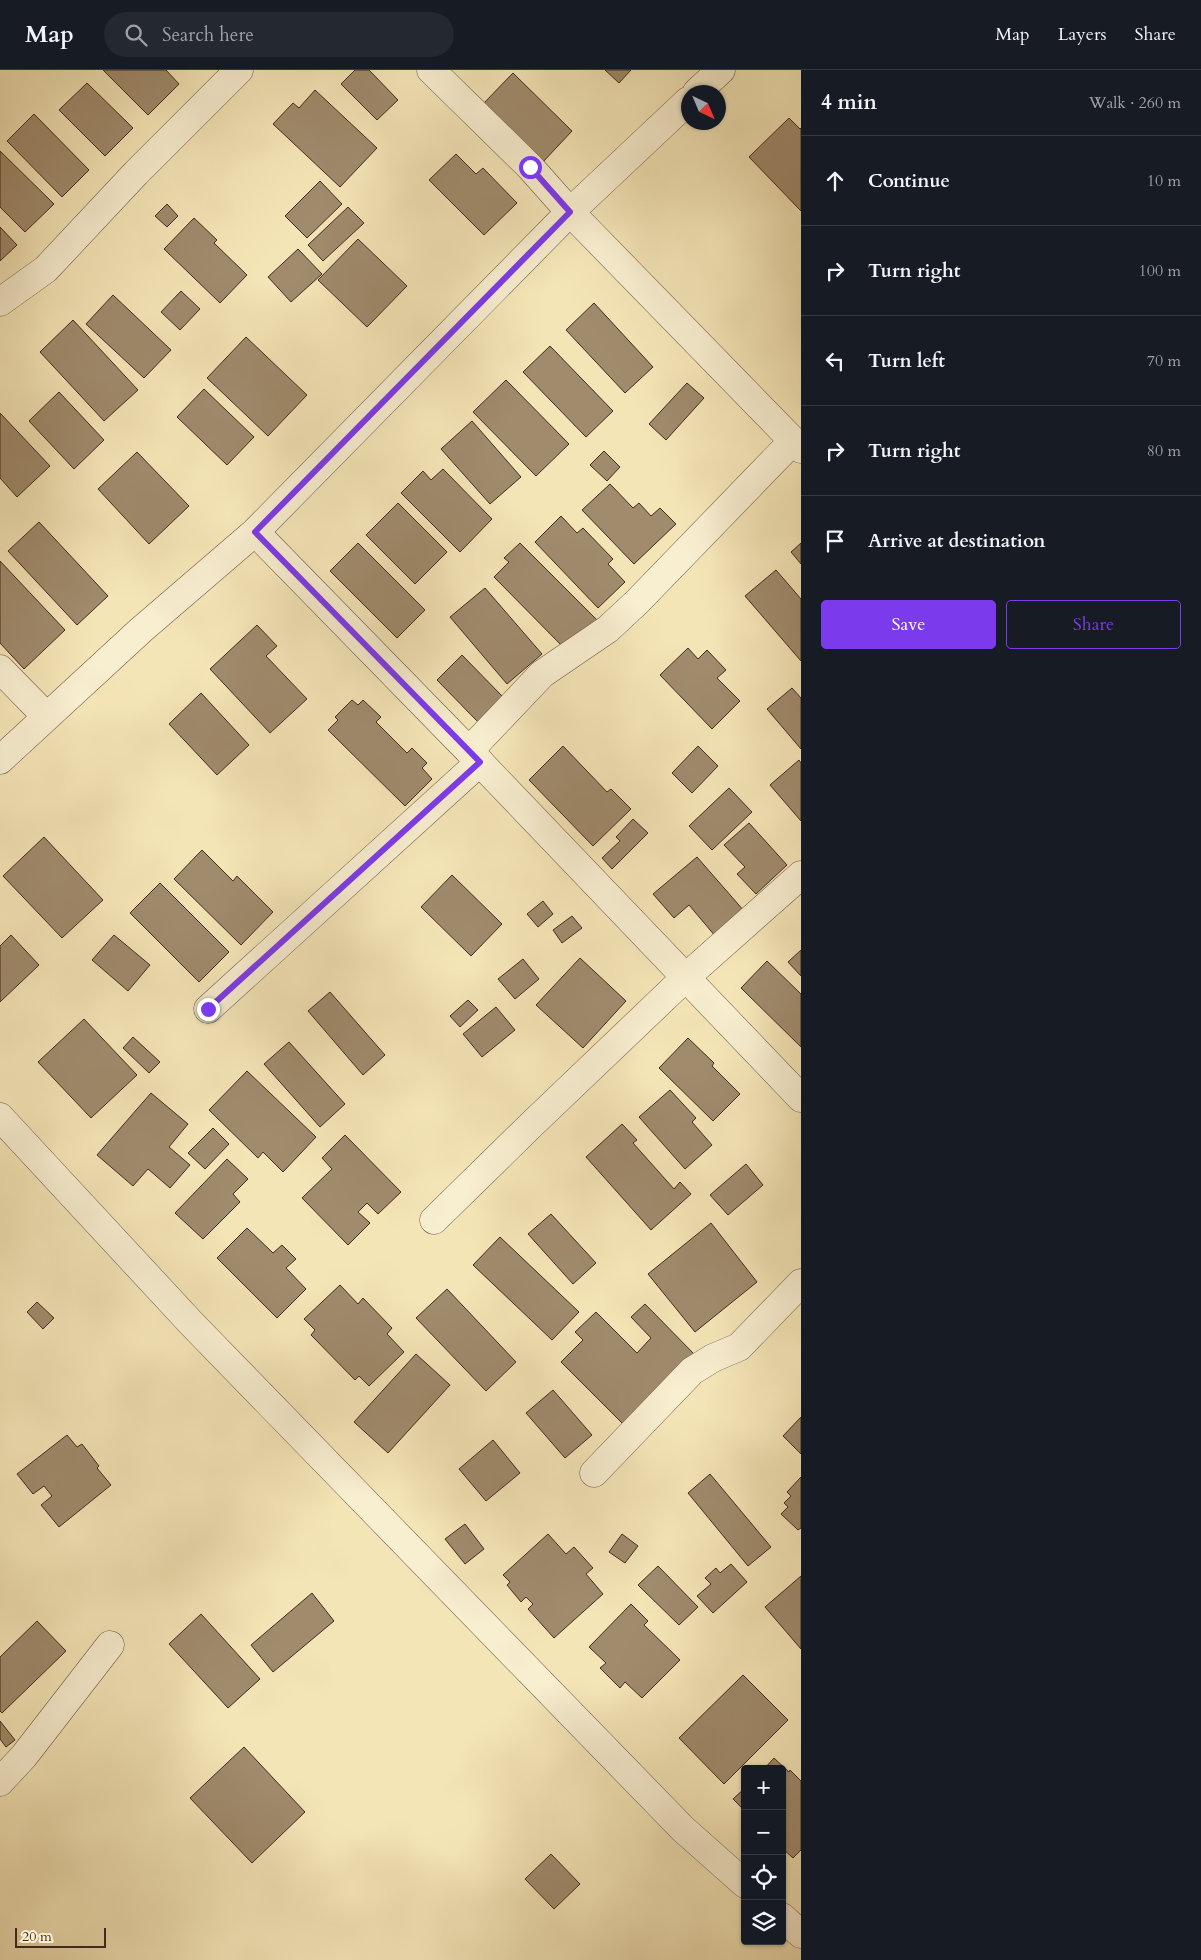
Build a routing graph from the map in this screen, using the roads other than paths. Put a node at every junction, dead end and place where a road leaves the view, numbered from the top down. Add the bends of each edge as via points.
1 (239, 70) edge
2 (431, 70) edge
3 (721, 70) edge
4 (705, 85) edge
5 (681, 108) edge
6 (570, 212) junction
7 (0, 302) edge
8 (797, 445) edge
9 (255, 532) junction
10 (0, 669) edge
11 (46, 716) junction
12 (474, 757) junction
13 (0, 760) edge
14 (801, 875) edge
15 (685, 978) junction
16 (208, 1009) dead end
17 (801, 1098) edge
18 (0, 1117) edge
19 (434, 1220) dead end
20 (801, 1283) edge
21 (594, 1473) dead end
22 (110, 1644) dead end
23 (0, 1782) edge
24 (741, 1880) edge
25 (786, 1921) edge
26 (801, 1934) edge

1 - 7 street via 46,269
2 - 6 street via 530,167
3 - 4 street
5 - 6 street
6 - 8 street
6 - 9 street
8 - 12 street via 608,629 542,674
9 - 11 street
9 - 12 street
10 - 11 street
11 - 13 street
12 - 15 street
12 - 16 street
14 - 15 street
15 - 17 street
15 - 19 street
18 - 24 street via 198,1331 683,1828
20 - 21 street via 739,1347 692,1370
22 - 23 street via 24,1756
25 - 26 street

